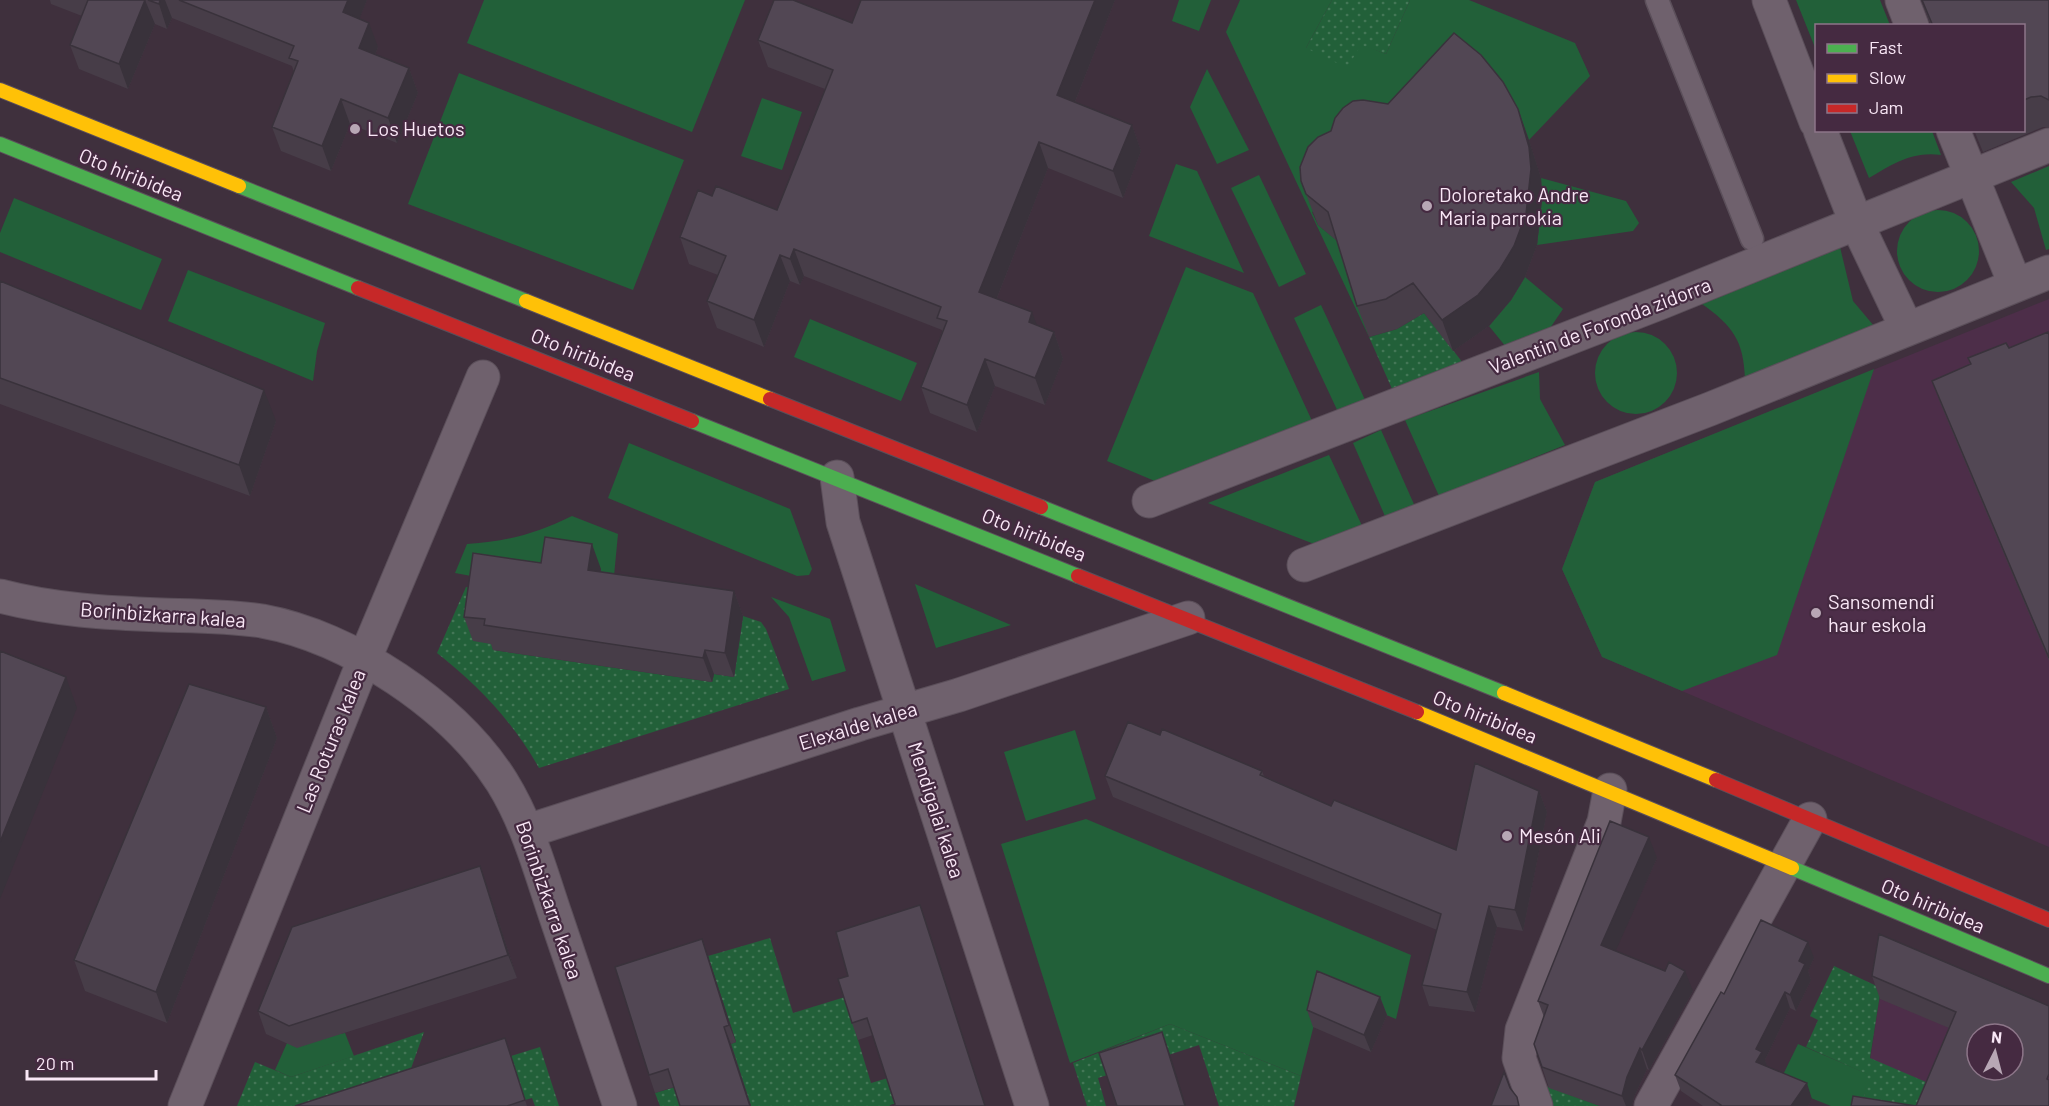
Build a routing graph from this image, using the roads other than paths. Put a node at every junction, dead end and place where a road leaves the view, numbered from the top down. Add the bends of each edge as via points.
1 (1657, 0) edge
2 (1769, 0) edge
3 (1902, 0) edge
4 (1911, 24) edge
5 (0, 90) edge
6 (1815, 119) edge
7 (1821, 132) edge
8 (1954, 132) edge
9 (0, 144) edge
10 (2049, 146) edge
11 (1971, 176) junction
12 (1856, 222) junction
13 (1752, 239) dead end
14 (2049, 272) edge
15 (2015, 284) junction
16 (1906, 329) junction
17 (483, 377) dead end
18 (837, 477) junction
19 (1149, 501) dead end
20 (1304, 564) dead end
21 (0, 596) edge
22 (1188, 618) junction
23 (364, 658) junction
24 (905, 711) junction
25 (1610, 790) junction
26 (1810, 819) junction
27 (528, 831) junction
28 (1786, 864) junction
29 (2049, 920) edge
30 (2049, 976) edge
31 (185, 1106) edge
32 (620, 1106) edge
33 (1032, 1106) edge
34 (1536, 1106) edge
35 (1651, 1106) edge

1 - 13 lane
2 - 6 street
3 - 4 street
5 - 26 main road, Oto hiribidea
7 - 12 street
8 - 11 street
9 - 18 main road, Oto hiribidea
10 - 11 street, Valentin de Foronda zidorra
11 - 12 street, Valentin de Foronda zidorra
11 - 15 street
12 - 16 street
12 - 19 street, Valentin de Foronda zidorra via 1651,307
14 - 15 street
15 - 16 street
16 - 20 street
17 - 23 street, Las Roturas kalea
18 - 22 main road, Oto hiribidea
18 - 24 street, Mendigalai kalea via 843,522
21 - 23 street, Borinbizkarra kalea via 58,608 261,621 293,628
22 - 24 street, Elexalde kalea
22 - 25 main road, Oto hiribidea
23 - 27 street, Borinbizkarra kalea via 426,701 454,726 501,781
23 - 31 street, Las Roturas kalea
24 - 27 street, Elexalde kalea
24 - 33 street, Mendigalai kalea
25 - 28 main road, Oto hiribidea
25 - 34 street via 1604,822 1522,1030 1519,1058
26 - 28 street
26 - 29 main road, Oto hiribidea
27 - 32 street, Borinbizkarra kalea
28 - 30 main road, Oto hiribidea
28 - 35 street

